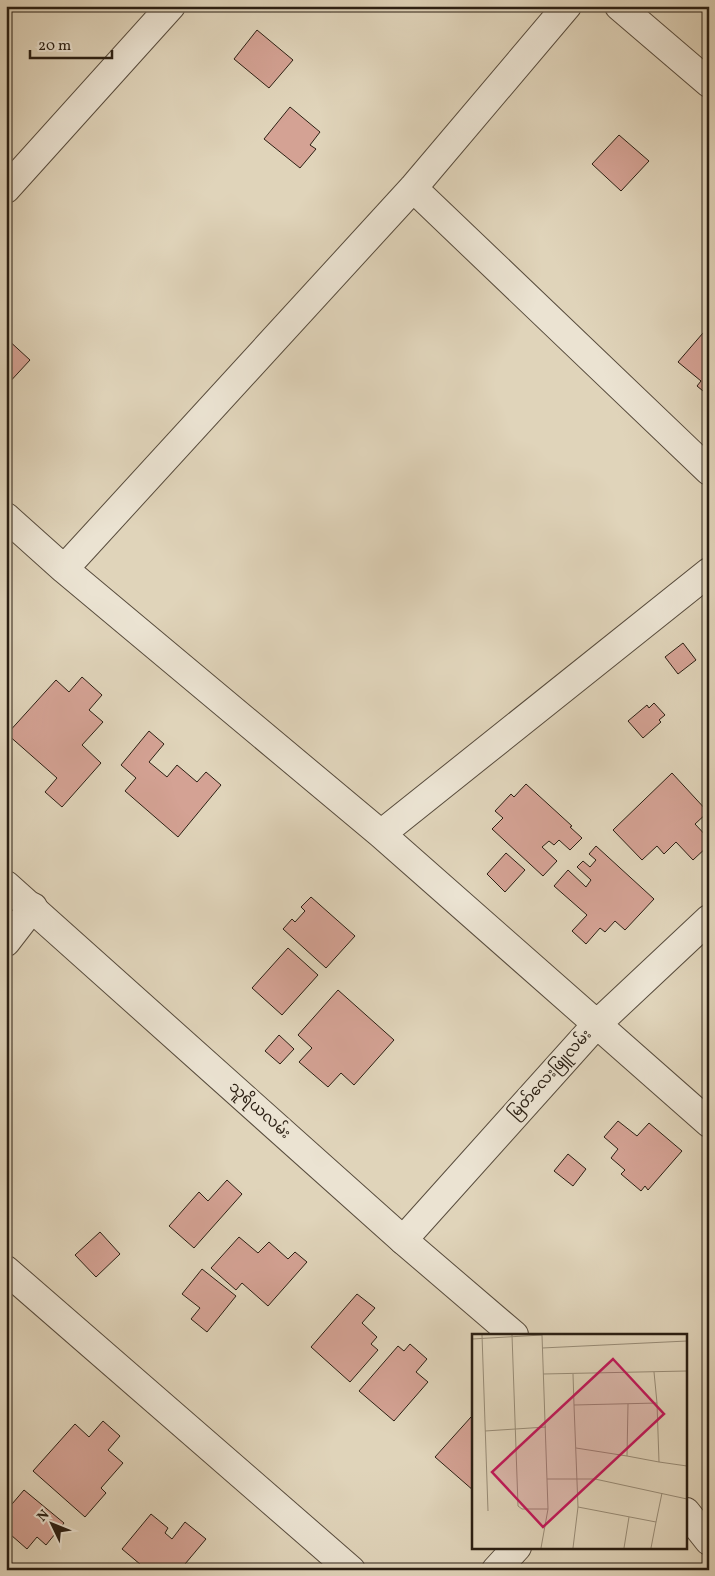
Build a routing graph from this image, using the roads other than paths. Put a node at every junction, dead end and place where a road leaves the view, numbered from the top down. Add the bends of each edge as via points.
1 (171, 6) edge
2 (566, 6) edge
3 (619, 6) edge
4 (709, 83) edge
5 (6, 188) edge
6 (413, 188) junction
7 (709, 471) edge
8 (6, 517) edge
9 (64, 569) junction
10 (709, 572) edge
11 (381, 834) junction
12 (6, 885) edge
13 (32, 907) junction
14 (709, 919) edge
15 (6, 942) edge
16 (596, 1024) junction
17 (709, 1123) edge
18 (403, 1240) junction
19 (6, 1270) edge
20 (513, 1334) edge
21 (688, 1515) edge
22 (709, 1541) edge
23 (516, 1548) edge
24 (351, 1570) edge
25 (496, 1570) edge

1 - 5 street
2 - 6 street
3 - 4 street
6 - 7 street
6 - 9 street
8 - 9 street
9 - 11 street
10 - 11 street
11 - 16 street
12 - 13 street, သူရိယလမ်း
13 - 15 street
13 - 18 street, သူရိယလမ်း
14 - 16 street, မြတ်လေးဖြူလမ်း
16 - 17 street
16 - 18 street, မြတ်လေးဖြူလမ်း
18 - 20 street, သူရိယလမ်း
19 - 24 street
21 - 22 street
23 - 25 street

